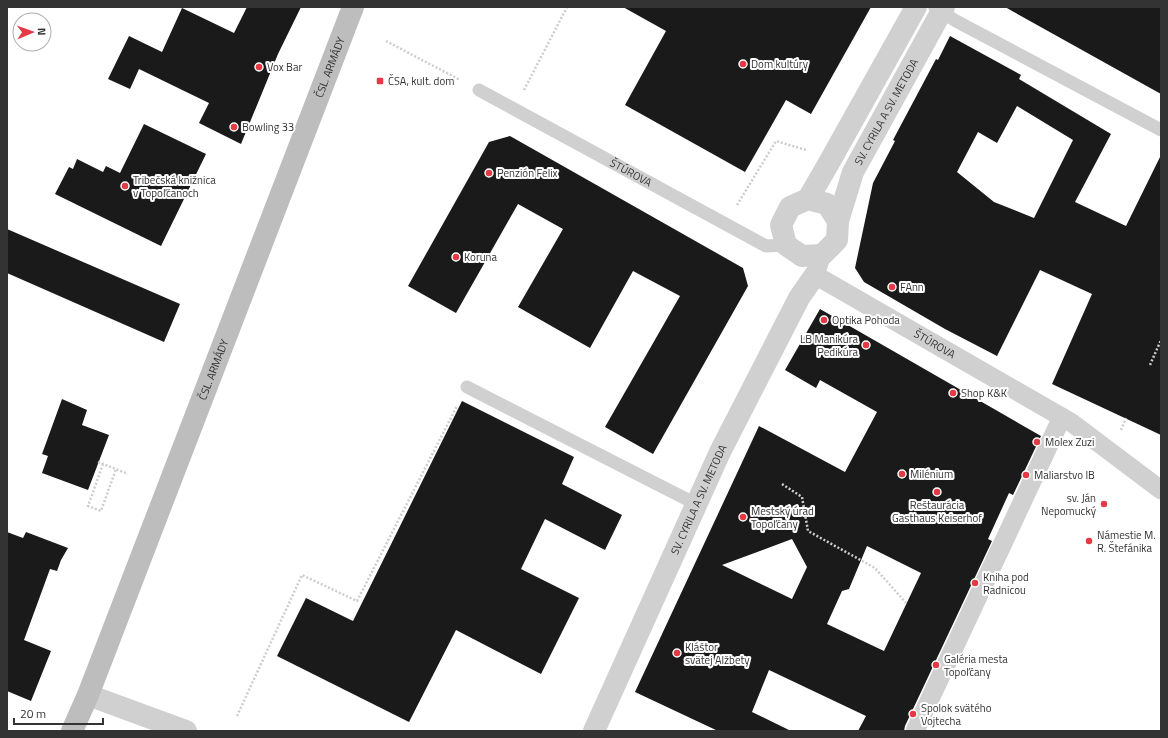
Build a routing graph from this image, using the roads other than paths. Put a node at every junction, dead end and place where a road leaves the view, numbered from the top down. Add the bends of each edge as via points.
1 (353, 7) edge
2 (916, 7) edge
3 (939, 9) edge
4 (478, 90) road end
5 (1161, 130) edge
6 (808, 199) junction
7 (838, 221) junction
8 (786, 245) junction
9 (819, 265) junction
10 (467, 386) road end
11 (1067, 420) junction
12 (1161, 490) edge
13 (696, 504) junction
14 (88, 695) junction
15 (72, 731) edge
16 (186, 731) edge
17 (594, 731) edge
18 (915, 731) edge

1 - 14 main road, ČSL. ARMÁDY
2 - 6 street
3 - 5 lane
3 - 7 street, SV. CYRILA A SV. METODA via 853,172
4 - 8 lane, ŠTÚROVA via 766,246
6 - 7 street via 827,204
6 - 8 street via 790,208 781,225
7 - 9 street, SV. CYRILA A SV. METODA via 837,240
8 - 9 street
9 - 11 street, ŠTÚROVA
9 - 13 street, SV. CYRILA A SV. METODA via 799,298
10 - 13 lane
11 - 12 street
11 - 18 street
13 - 17 street, SV. CYRILA A SV. METODA
14 - 15 main road, ČSL. ARMÁDY
14 - 16 street

